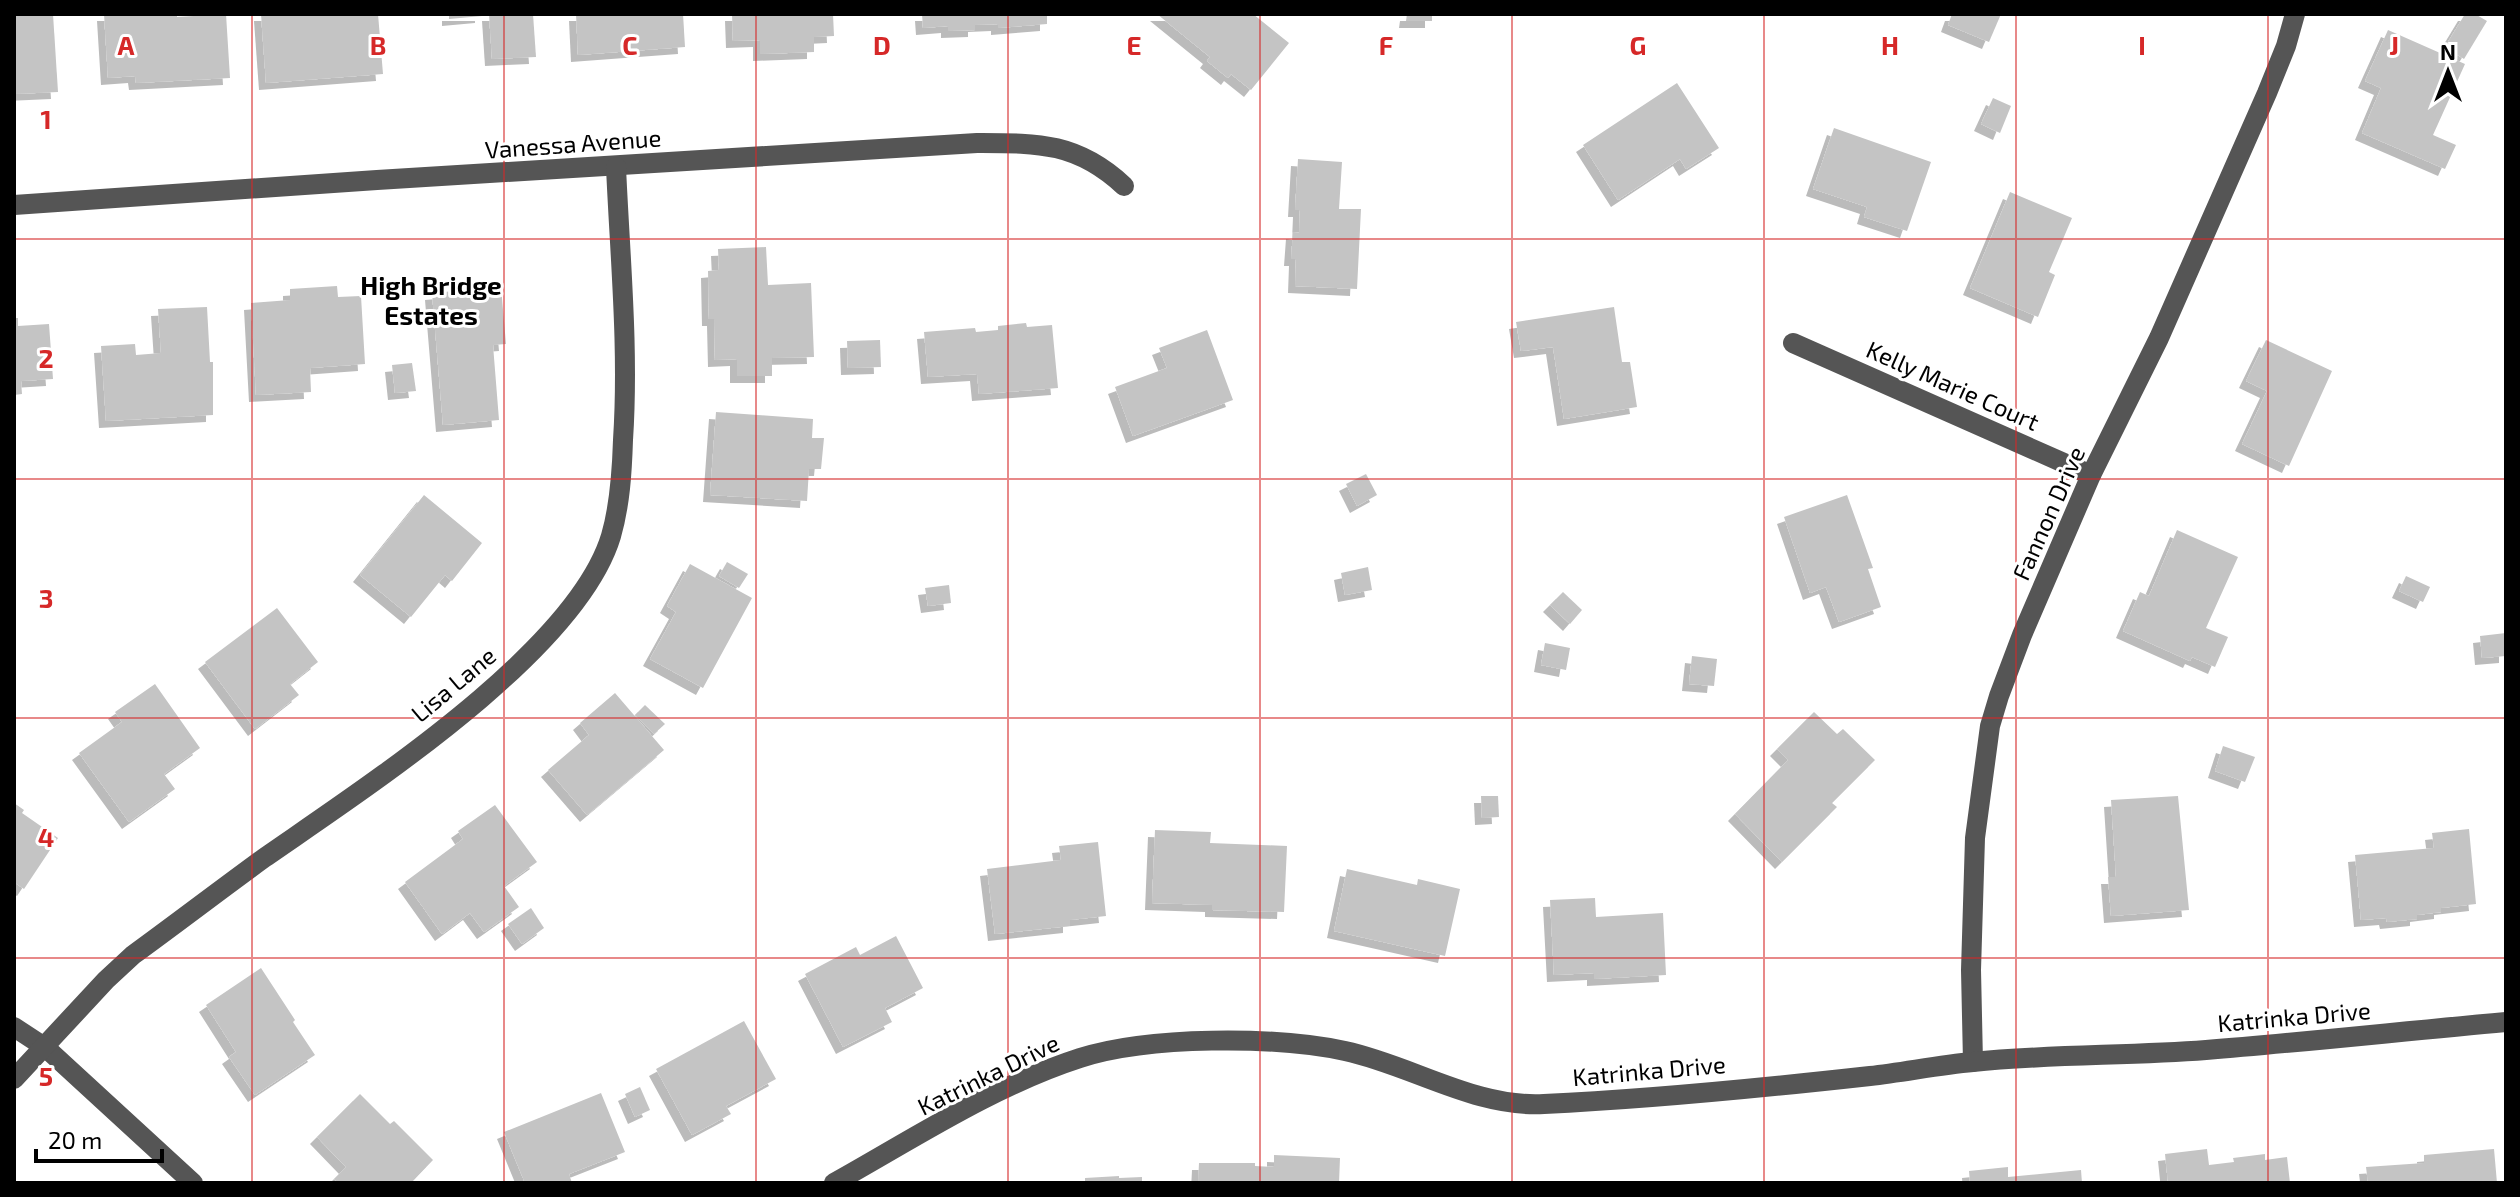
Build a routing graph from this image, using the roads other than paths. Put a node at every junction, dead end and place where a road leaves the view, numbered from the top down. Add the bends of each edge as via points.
1 (2295, 14) edge
2 (616, 167) junction
3 (1124, 186) dead end
4 (14, 205) edge
5 (1793, 343) dead end
6 (2091, 475) junction
7 (2506, 1022) edge
8 (14, 1027) edge
9 (46, 1048) junction
10 (1973, 1062) junction
11 (14, 1079) edge
12 (193, 1183) edge
13 (834, 1183) edge

1 - 6 street, Fannon Drive via 2262,106 2159,338
2 - 3 street, Vanessa Avenue via 1013,143 1044,145 1090,159
2 - 4 street, Vanessa Avenue
2 - 9 street, Lisa Lane via 625,366 621,479 611,537 591,581 539,644 478,700 133,955
5 - 6 street, Kelly Marie Court
6 - 10 street, Fannon Drive via 2022,635 1990,726 1975,838
7 - 10 street, Katrinka Drive via 2202,1051
8 - 9 street
9 - 11 street, Lisa Lane
9 - 12 street
10 - 13 street, Katrinka Drive via 1538,1105 1482,1096 1344,1051 1266,1041 1160,1043 1079,1058 1022,1082

